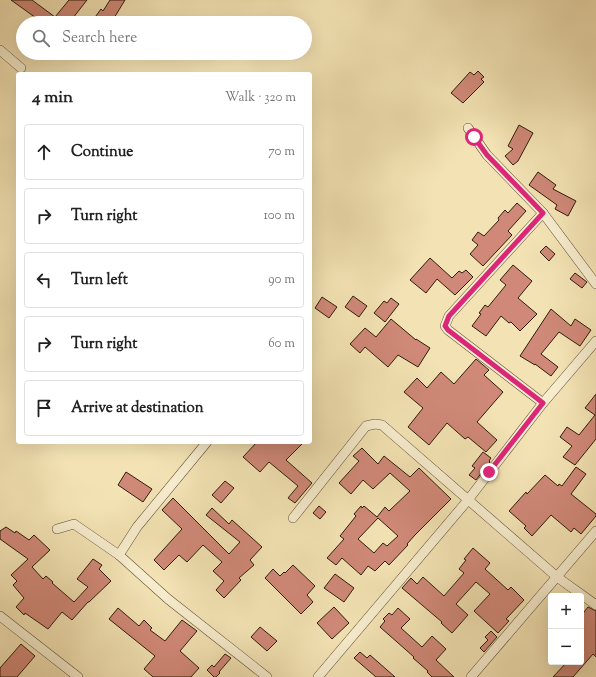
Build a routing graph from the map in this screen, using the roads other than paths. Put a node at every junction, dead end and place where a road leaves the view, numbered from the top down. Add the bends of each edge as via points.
1 (0, 50) edge
2 (21, 68) dead end
3 (468, 128) dead end
4 (543, 213) junction
5 (596, 284) edge
6 (596, 341) edge
7 (543, 403) junction
8 (205, 444) edge
9 (468, 500) junction
10 (293, 518) dead end
11 (57, 529) dead end
12 (596, 531) edge
13 (119, 555) junction
14 (558, 577) junction
15 (596, 605) edge
16 (0, 616) edge
17 (78, 677) edge
18 (267, 677) edge
19 (318, 677) edge
20 (471, 677) edge

1 - 2 street
3 - 4 street via 487,155
4 - 5 street
4 - 7 street via 449,316 445,326
6 - 7 street
7 - 9 street
8 - 13 street via 136,527
9 - 10 street via 387,428 375,424 366,426
9 - 14 street
9 - 19 street
11 - 13 street via 74,524
12 - 14 street
13 - 18 street via 168,599
14 - 15 street
14 - 20 street
16 - 17 street

